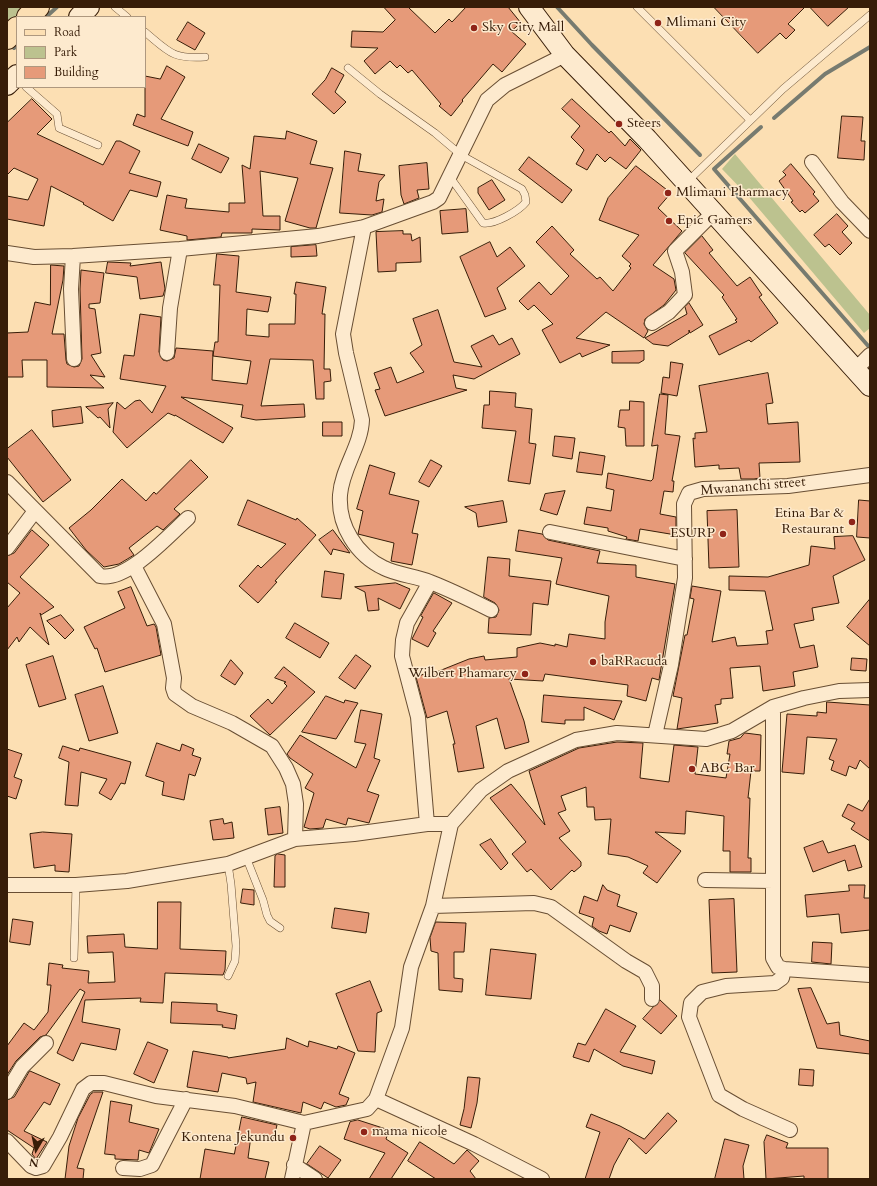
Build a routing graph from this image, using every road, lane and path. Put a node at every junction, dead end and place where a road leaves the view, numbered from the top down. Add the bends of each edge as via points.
1 (38, 7) edge
2 (89, 7) edge
3 (115, 7) edge
4 (529, 7) edge
5 (637, 7) edge
6 (870, 15) edge
7 (29, 16) edge
8 (79, 16) edge
9 (126, 16) edge
10 (16, 29) edge
11 (146, 33) edge
12 (7, 38) edge
13 (565, 56) junction
14 (205, 57) dead end
15 (348, 68) dead end
16 (25, 88) edge
17 (750, 120) junction
18 (98, 144) dead end
19 (461, 155) junction
20 (812, 162) dead end
21 (450, 177) junction
22 (686, 183) junction
23 (713, 213) junction
24 (364, 227) junction
25 (870, 230) edge
26 (180, 249) junction
27 (7, 253) edge
28 (73, 256) junction
29 (652, 323) dead end
30 (168, 353) dead end
31 (74, 358) dead end
32 (863, 362) edge
33 (870, 386) edge
34 (870, 475) edge
35 (7, 482) edge
36 (35, 511) junction
37 (188, 518) dead end
38 (550, 532) dead end
39 (7, 548) edge
40 (685, 559) junction
41 (134, 566) junction
42 (430, 582) junction
43 (491, 610) dead end
44 (870, 690) edge
45 (773, 707) junction
46 (655, 735) junction
47 (427, 824) junction
48 (451, 824) junction
49 (295, 839) junction
50 (246, 857) junction
51 (228, 864) junction
52 (705, 880) dead end
53 (772, 881) junction
54 (7, 885) edge
55 (76, 885) junction
56 (433, 906) junction
57 (280, 928) dead end
58 (74, 958) dead end
59 (784, 969) junction
60 (870, 975) edge
61 (228, 976) dead end
62 (652, 999) dead end
63 (46, 1043) dead end
64 (7, 1092) edge
65 (186, 1099) junction
66 (376, 1099) junction
67 (304, 1123) junction
68 (790, 1130) dead end
69 (7, 1141) edge
70 (294, 1165) junction
71 (122, 1168) dead end
72 (292, 1179) edge
73 (315, 1179) edge
74 (542, 1179) edge

1 - 7 main road
2 - 8 street
3 - 9 lane
4 - 13 street
5 - 17 lane
6 - 17 lane
10 - 12 main road
11 - 14 lane via 176,56
13 - 19 street via 505,85 487,100
13 - 22 street via 647,139
15 - 19 lane
16 - 18 lane via 57,114 59,128
17 - 22 lane
19 - 21 street
19 - 21 lane via 522,189 526,202 522,208 489,224 483,223
20 - 25 street via 842,202
21 - 24 street via 439,198 433,202
22 - 23 street
23 - 29 street via 675,251 682,272 685,295 669,312
23 - 32 street
24 - 26 street via 318,236
24 - 42 street via 343,334 362,429 342,478 340,509 351,540 370,560 384,568
26 - 28 street
26 - 30 street via 170,308
27 - 28 street via 34,257
28 - 31 street via 71,289
32 - 33 street
34 - 40 street, Mwananchi street via 788,486 703,489 689,494 684,504
35 - 36 street
36 - 39 street
36 - 41 street via 100,576 106,578
37 - 41 street
38 - 40 street
40 - 46 street, Mwananchi street via 685,578 673,652
41 - 49 street via 164,624 174,678 172,688 175,694 192,706 232,723 272,746 293,784 296,804
42 - 43 street
42 - 47 street via 408,623 402,656 418,717
44 - 45 street via 825,694
45 - 46 street via 732,731 706,739
45 - 53 street
46 - 48 street via 617,733 576,740 508,771 481,790
47 - 48 street
47 - 49 street
48 - 56 street
49 - 50 street
50 - 51 street
50 - 57 lane via 267,915 270,921
51 - 55 street via 127,881
51 - 61 lane via 236,946 235,961
52 - 53 street
53 - 59 street via 773,958 778,967
54 - 55 street
55 - 58 lane
56 - 62 street via 534,903 551,907 645,972 652,986
56 - 66 street via 411,967 402,1028
59 - 60 street
59 - 68 street via 782,978 775,983 726,986 702,992 691,1004 689,1017 719,1095
63 - 64 street via 22,1067
65 - 67 street via 235,1106
65 - 69 street via 156,1096 104,1083 91,1083 83,1089 43,1166 30,1166
65 - 71 street via 152,1165 140,1169
66 - 67 street via 367,1109
66 - 74 street via 474,1144
67 - 70 street
70 - 72 street
70 - 73 street

